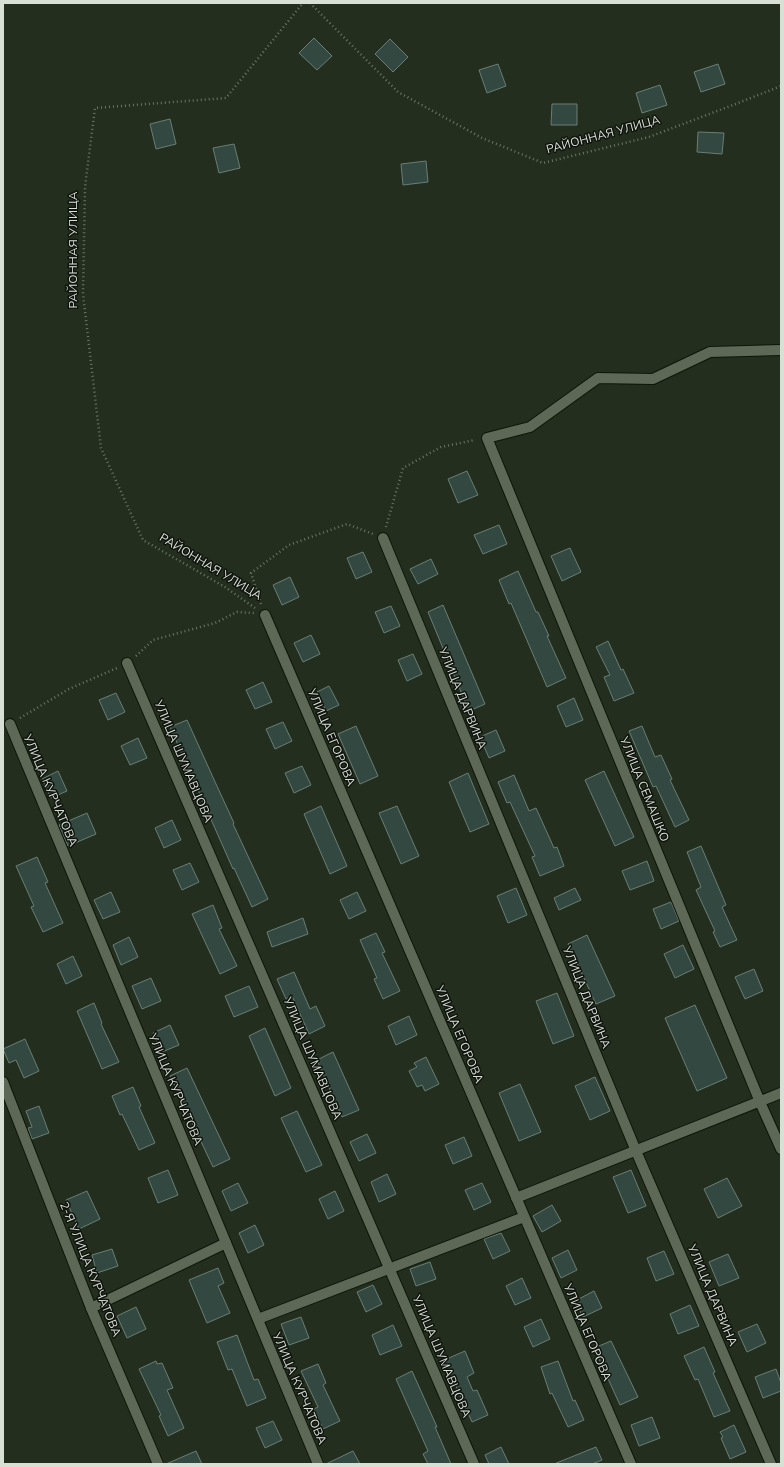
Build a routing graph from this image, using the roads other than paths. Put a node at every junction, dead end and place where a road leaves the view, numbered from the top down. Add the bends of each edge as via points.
1 (781, 350) edge
2 (383, 538) road end
3 (265, 615) road end
4 (127, 663) road end
5 (10, 724) road end
6 (3, 1082) edge
7 (781, 1093) edge
8 (760, 1102) junction
9 (781, 1149) edge
10 (636, 1151) junction
11 (516, 1198) junction
12 (524, 1217) junction
13 (226, 1243) junction
14 (390, 1268) junction
15 (91, 1308) junction
16 (258, 1319) junction
17 (158, 1464) edge
18 (318, 1464) edge
19 (474, 1464) edge
20 (631, 1464) edge
21 (771, 1464) edge

1 - 8 street, УЛИЦА СЕМАШКО via 710,352 652,379 598,378 530,427 487,438
2 - 10 street, УЛИЦА ДАРВИНА
3 - 11 street, УЛИЦА ЕГОРОВА
4 - 14 street, УЛИЦА ШУМАВЦОВА
5 - 13 street, УЛИЦА КУРЧАТОВА
6 - 15 street, 2-Я УЛИЦА КУРЧАТОВА
7 - 8 street
8 - 9 street, УЛИЦА СЕМАШКО
8 - 10 street
10 - 11 street
10 - 21 street, УЛИЦА ДАРВИНА
11 - 12 street, УЛИЦА ЕГОРОВА
12 - 14 street
12 - 20 street, УЛИЦА ЕГОРОВА
13 - 15 street
13 - 16 street, УЛИЦА КУРЧАТОВА
14 - 16 street
14 - 19 street, УЛИЦА ШУМАВЦОВА
15 - 17 street, 2-Я УЛИЦА КУРЧАТОВА
16 - 18 street, УЛИЦА КУРЧАТОВА

